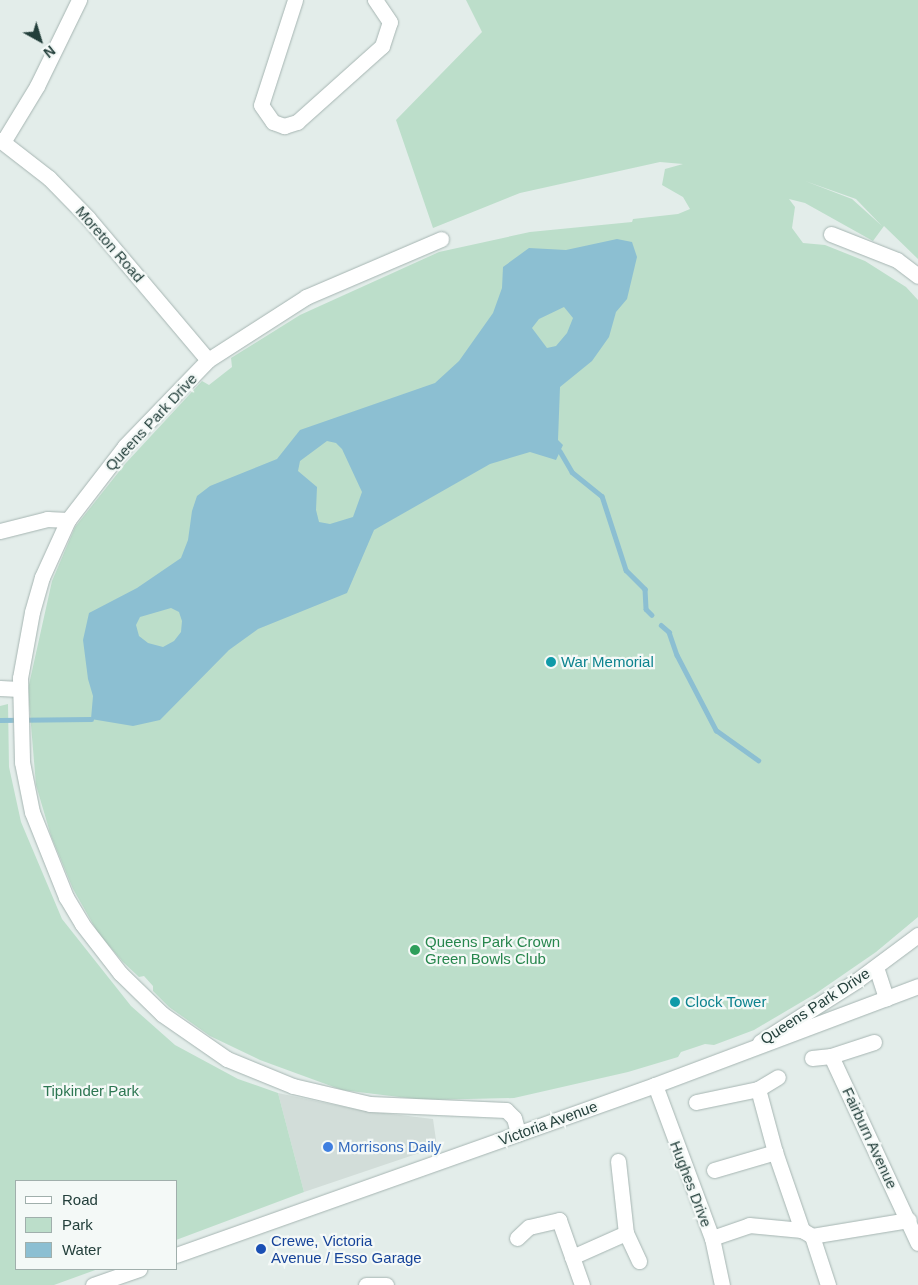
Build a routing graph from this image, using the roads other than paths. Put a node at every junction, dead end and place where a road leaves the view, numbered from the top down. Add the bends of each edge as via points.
1 (79, 0) edge
2 (295, 0) edge
3 (375, 0) edge
4 (1, 141) edge
5 (831, 234) dead end
6 (441, 239) dead end
7 (918, 276) edge
8 (208, 360) junction
9 (68, 520) junction
10 (0, 531) edge
11 (0, 688) edge
12 (19, 689) junction
13 (918, 935) edge
14 (876, 967) junction
15 (918, 986) edge
16 (886, 998) junction
17 (874, 1042) dead end
18 (754, 1045) junction
19 (831, 1056) junction
20 (812, 1058) dead end
21 (778, 1077) dead end
22 (655, 1085) junction
23 (758, 1089) junction
24 (696, 1102) dead end
25 (518, 1134) junction
26 (774, 1152) junction
27 (618, 1161) dead end
28 (714, 1170) dead end
29 (909, 1220) junction
30 (626, 1233) junction
31 (807, 1233) junction
32 (517, 1238) dead end
33 (712, 1238) junction
34 (918, 1243) edge
35 (178, 1255) edge
36 (572, 1257) junction
37 (638, 1261) dead end
38 (136, 1270) edge
39 (93, 1285) edge
40 (366, 1285) edge
41 (386, 1285) edge
42 (582, 1285) edge
43 (722, 1285) edge
44 (828, 1285) edge

1 - 4 street via 37,86
2 - 3 street via 261,105 267,117 284,126 297,122 382,46 390,22
4 - 8 street, Moreton Road via 49,178 82,212
5 - 7 street via 898,260
6 - 8 street, Queens Park Drive via 306,297
8 - 9 street, Queens Park Drive via 125,446
9 - 10 street via 47,519
9 - 12 street, Queens Park Drive via 42,577 32,612
11 - 12 street
12 - 25 street, Queens Park Drive via 19,734 32,812 66,897 105,957 162,1014 228,1059 293,1086 370,1104 506,1110 514,1118
13 - 14 street, Queens Park Drive
14 - 16 street, Queens Park Drive
14 - 18 street, Queens Park Drive
15 - 16 street, Victoria Avenue
16 - 18 street, Victoria Avenue
17 - 19 street
18 - 22 street, Victoria Avenue
19 - 20 street
19 - 29 street, Fairburn Avenue
21 - 23 street
22 - 25 street, Victoria Avenue
22 - 33 street, Hughes Drive
23 - 24 street
23 - 26 street
25 - 35 street, Victoria Avenue
26 - 28 street
26 - 31 street
27 - 30 street
29 - 31 street
29 - 34 street, Fairburn Avenue
30 - 36 street
30 - 37 street
31 - 33 street via 749,1225
31 - 44 street
32 - 36 street via 529,1227 559,1220
33 - 43 street, Hughes Drive
36 - 42 street
38 - 39 street
40 - 41 street

